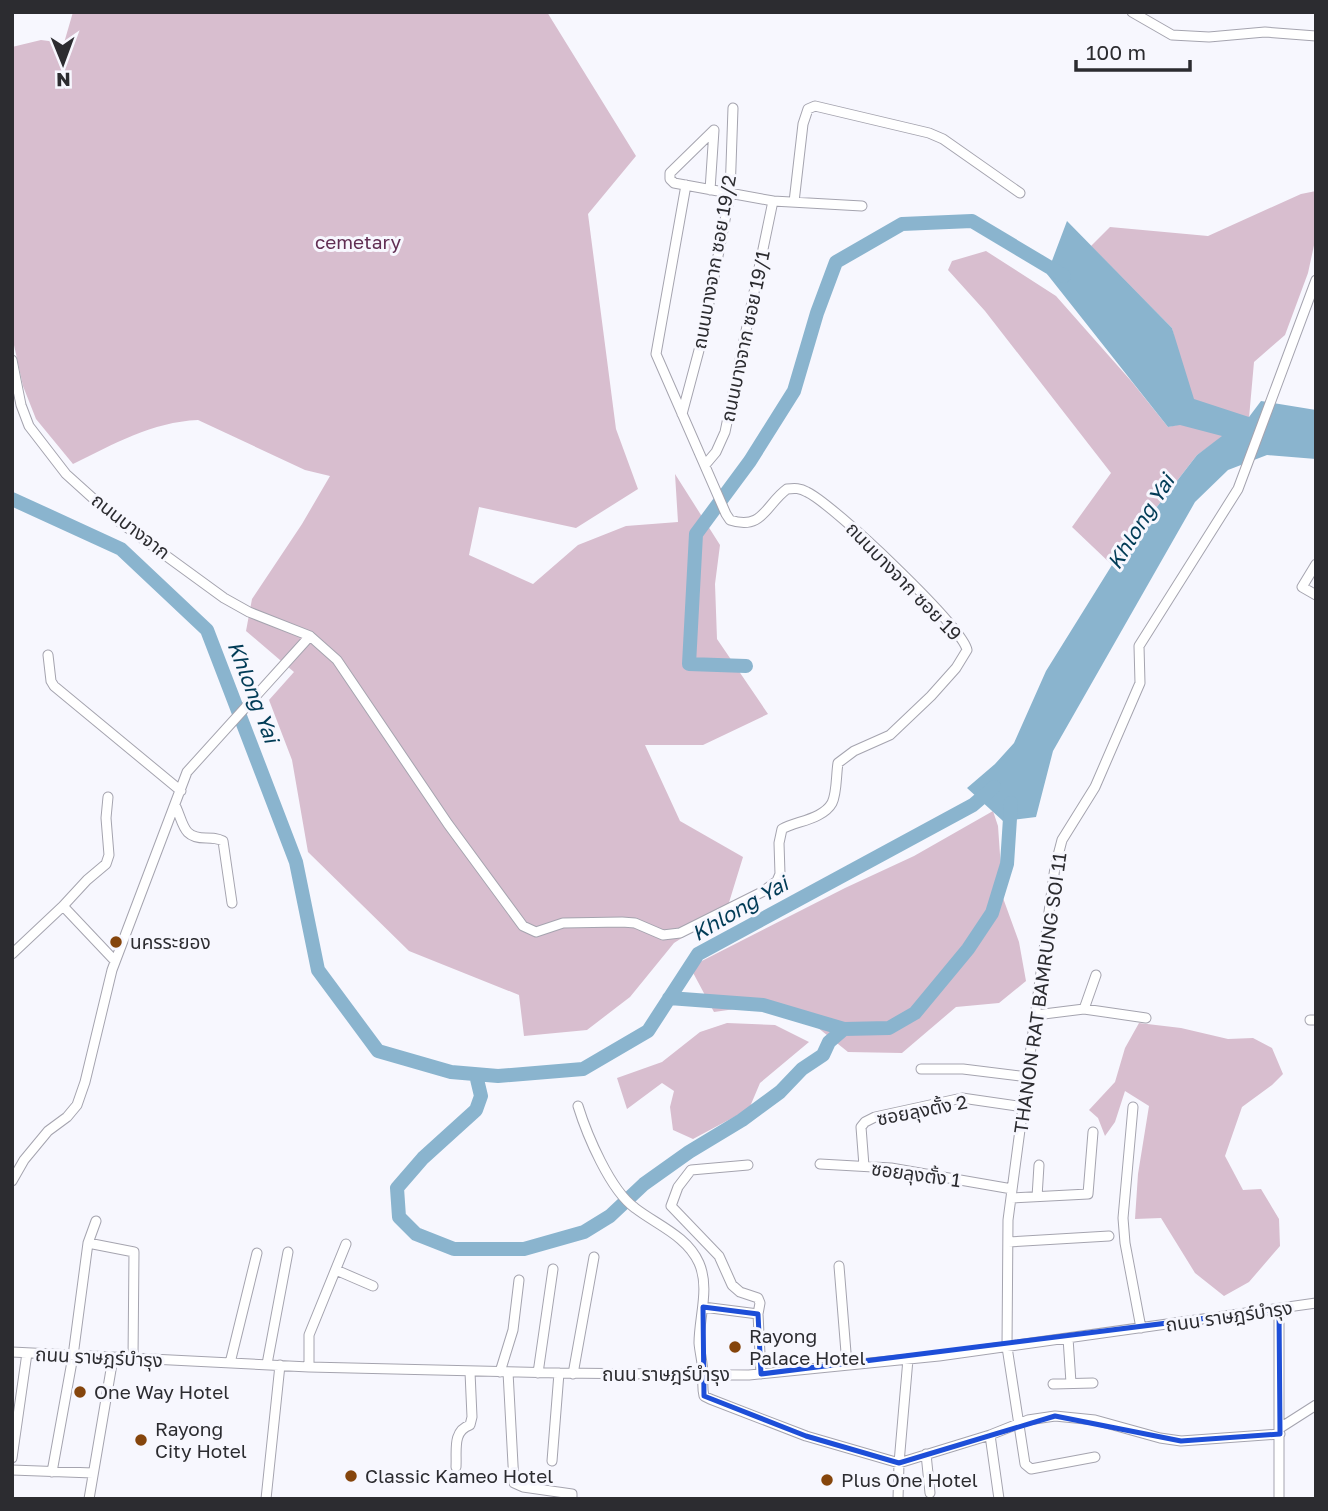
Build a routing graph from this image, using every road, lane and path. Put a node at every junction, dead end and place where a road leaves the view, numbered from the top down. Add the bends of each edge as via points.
1 (1132, 12) edge
2 (1316, 36) edge
3 (733, 108) dead end
4 (687, 185) junction
5 (710, 190) junction
6 (1020, 193) dead end
7 (730, 194) junction
8 (773, 201) junction
9 (794, 202) junction
10 (862, 206) dead end
11 (1316, 280) edge
12 (12, 360) edge
13 (682, 414) junction
14 (705, 465) junction
15 (1316, 564) edge
16 (1316, 595) edge
17 (310, 636) junction
18 (48, 655) dead end
19 (181, 791) junction
20 (108, 797) dead end
21 (176, 807) junction
22 (232, 903) dead end
23 (63, 906) junction
24 (13, 952) edge
25 (115, 961) junction
26 (1096, 975) dead end
27 (1084, 1009) junction
28 (1036, 1015) junction
29 (1146, 1017) dead end
30 (921, 1069) dead end
31 (1028, 1077) junction
32 (579, 1106) dead end
33 (1024, 1107) junction
34 (1133, 1107) dead end
35 (1093, 1132) dead end
36 (820, 1164) dead end
37 (747, 1165) dead end
38 (1039, 1165) dead end
39 (864, 1166) junction
40 (12, 1181) edge
41 (1011, 1194) junction
42 (1037, 1197) junction
43 (96, 1221) dead end
44 (1110, 1236) dead end
45 (1009, 1242) junction
46 (88, 1243) junction
47 (346, 1244) dead end
48 (288, 1252) dead end
49 (257, 1254) dead end
50 (594, 1257) dead end
51 (839, 1266) dead end
52 (553, 1269) dead end
53 (335, 1270) junction
54 (519, 1280) dead end
55 (373, 1286) dead end
56 (1316, 1304) edge
57 (703, 1307) junction
58 (1279, 1309) junction
59 (758, 1314) junction
60 (1141, 1328) junction
61 (1068, 1338) junction
62 (1007, 1347) junction
63 (12, 1352) edge
64 (27, 1353) junction
65 (73, 1356) junction
66 (113, 1358) junction
67 (134, 1359) junction
68 (908, 1359) junction
69 (230, 1363) junction
70 (267, 1364) junction
71 (280, 1365) junction
72 (847, 1365) junction
73 (309, 1367) junction
74 (470, 1372) junction
75 (504, 1372) junction
76 (538, 1373) junction
77 (559, 1373) junction
78 (573, 1374) junction
79 (761, 1374) junction
80 (703, 1375) junction
81 (1071, 1383) junction
82 (1093, 1383) dead end
83 (1053, 1384) dead end
84 (1316, 1405) edge
85 (1020, 1423) junction
86 (1280, 1431) junction
87 (990, 1435) junction
88 (926, 1454) junction
89 (1095, 1457) dead end
90 (12, 1458) edge
91 (552, 1461) dead end
92 (899, 1463) junction
93 (456, 1467) dead end
94 (12, 1470) edge
95 (52, 1472) junction
96 (93, 1473) junction
97 (930, 1493) dead end
98 (89, 1499) edge
99 (266, 1499) edge
100 (572, 1499) edge
101 (898, 1499) edge
102 (999, 1499) edge
103 (1279, 1499) edge

1 - 2 street via 1172,35 1265,32
3 - 7 street, ถนนบางจาก ซอย 19/2
4 - 5 street
4 - 5 street via 674,183 670,173 714,130
4 - 13 street, ถนนบางจาก ซอย 19 via 656,348 657,361
5 - 7 street
6 - 9 street via 954,144 929,133 815,106 808,109 803,124
7 - 8 street
7 - 13 street, ถนนบางจาก ซอย 19/2 via 702,339
8 - 9 street
8 - 14 street, ถนนบางจาก ซอย 19/1 via 725,432
9 - 10 street
11 - 28 street, THANON RAT BAMRUNG SOI 11 via 1238,489 1139,646 1140,683 1094,787 1062,840
12 - 17 street, ถนนบางจาก via 29,426 66,474 117,520 224,598
13 - 14 street, ถนนบางจาก ซอย 19
14 - 17 street, ถนนบางจาก ซอย 19 via 726,513 736,522 751,522 763,515 787,489 804,489 814,495 947,620 967,650 932,696 890,736 838,763 833,802 823,813 782,829 777,881 680,933 663,935 630,923 563,923 536,932 523,926 337,660
15 - 16 street via 1302,587
17 - 19 street via 187,772
18 - 19 street via 54,686
19 - 21 street
20 - 23 street via 106,864
21 - 22 street via 192,837 223,841
21 - 25 street
23 - 24 street
23 - 25 street
25 - 40 street via 77,1105 48,1131
26 - 27 street
27 - 28 street
27 - 29 street
28 - 31 street, THANON RAT BAMRUNG SOI 11
30 - 31 street
31 - 33 street, THANON RAT BAMRUNG SOI 11
32 - 57 street via 590,1142 625,1199 667,1227 697,1259 703,1274
33 - 39 street, ซอยลุงตั้ง 2 via 962,1098 875,1117 861,1127
33 - 41 street, THANON RAT BAMRUNG SOI 11
34 - 60 street via 1123,1218
35 - 42 street, ซอยลุงตั้ง 1 via 1088,1194
36 - 39 street, ซอยลุงตั้ง 1
37 - 59 street via 691,1170 671,1206 719,1256 736,1289 758,1298
38 - 42 street
39 - 41 street, ซอยลุงตั้ง 1
41 - 42 street, ซอยลุงตั้ง 1
41 - 45 street, THANON RAT BAMRUNG SOI 11
43 - 46 street
44 - 45 street
45 - 62 street, THANON RAT BAMRUNG SOI 11
46 - 65 street
46 - 67 street via 134,1252
47 - 53 street
48 - 70 street
49 - 69 street
50 - 78 street
51 - 72 street
52 - 76 street
53 - 55 street
53 - 73 street via 309,1335
54 - 75 street
56 - 58 street, ถนน ราษฎร์บำรุง
57 - 59 street
57 - 80 street via 699,1342
58 - 60 street, ถนน ราษฎร์บำรุง
58 - 86 street
59 - 79 street
60 - 61 street, ถนน ราษฎร์บำรุง
61 - 62 street, ถนน ราษฎร์บำรุง
61 - 81 street
62 - 68 street, ถนน ราษฎร์บำรุง
62 - 85 street, THANON RAT BAMRUNG SOI 11
63 - 64 street, ถนน ราษฎร์บำรุง
64 - 65 street, ถนน ราษฎร์บำรุง
64 - 90 street
65 - 66 street, ถนน ราษฎร์บำรุง
65 - 95 street
66 - 67 street, ถนน ราษฎร์บำรุง
66 - 96 street
67 - 69 street, ถนน ราษฎร์บำรุง
68 - 72 street, ถนน ราษฎร์บำรุง
68 - 92 street
69 - 70 street, ถนน ราษฎร์บำรุง
70 - 71 street, ถนน ราษฎร์บำรุง
71 - 73 street, ถนน ราษฎร์บำรุง
71 - 99 street
72 - 79 street, ถนน ราษฎร์บำรุง
73 - 74 street, ถนน ราษฎร์บำรุง
74 - 75 street, ถนน ราษฎร์บำรุง
74 - 93 street via 472,1417 470,1425 457,1435
75 - 76 street, ถนน ราษฎร์บำรุง
75 - 100 street via 514,1483 572,1494
76 - 77 street, ถนน ราษฎร์บำรุง
77 - 78 street, ถนน ราษฎร์บำรุง
77 - 91 street
78 - 80 street, ถนน ราษฎร์บำรุง
79 - 80 street, ถนน ราษฎร์บำรุง
80 - 92 street via 703,1392 709,1399 806,1436
81 - 82 street
81 - 83 street
84 - 86 street
85 - 86 street via 1055,1416 1082,1418 1181,1441
85 - 87 street
85 - 89 street, THANON RAT BAMRUNG SOI 11 via 1025,1464 1031,1469
86 - 103 street
87 - 88 street
87 - 102 street
88 - 92 street
88 - 97 street
92 - 101 street
94 - 95 street
95 - 96 street
96 - 98 street

